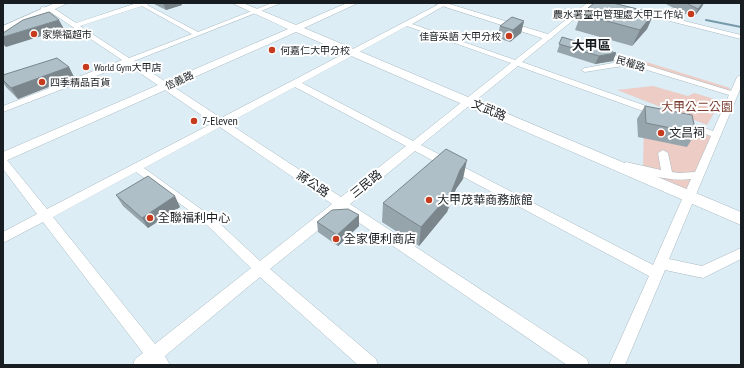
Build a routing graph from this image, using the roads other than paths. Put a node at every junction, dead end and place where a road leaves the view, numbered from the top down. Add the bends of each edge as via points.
1 (64, 3) edge
2 (142, 3) edge
3 (236, 3) edge
4 (278, 3) edge
5 (354, 3) edge
6 (444, 3) edge
7 (592, 3) edge
8 (49, 6) edge
9 (636, 10) edge
10 (256, 11) junction
11 (407, 24) junction
12 (3, 25) edge
13 (75, 25) junction
14 (297, 28) junction
15 (3, 30) edge
16 (197, 34) junction
17 (553, 37) junction
18 (741, 37) edge
19 (593, 48) edge
20 (352, 53) junction
21 (628, 60) junction
22 (129, 61) junction
23 (516, 63) junction
24 (585, 70) dead end
25 (295, 83) junction
26 (166, 86) junction
27 (736, 87) edge
28 (468, 101) junction
29 (3, 109) edge
30 (220, 122) junction
31 (716, 134) junction
32 (413, 145) junction
33 (663, 153) dead end
34 (3, 157) edge
35 (3, 162) edge
36 (612, 163) junction
37 (136, 167) junction
38 (667, 175) junction
39 (698, 175) junction
40 (689, 197) junction
41 (341, 204) junction
42 (45, 215) junction
43 (741, 219) edge
44 (3, 238) edge
45 (741, 253) edge
46 (260, 268) junction
47 (658, 268) junction
48 (154, 354) junction
49 (141, 365) edge
50 (162, 365) edge
51 (370, 365) edge
52 (581, 365) edge
53 (617, 365) edge

1 - 8 main road
2 - 13 street
2 - 16 street
3 - 10 main road, 文武路
4 - 10 street
5 - 14 main road, 信義路
6 - 11 street
6 - 17 main road
7 - 17 street, 三民路
8 - 12 main road
8 - 13 street, 蔣公路
8 - 15 main road
9 - 18 street
10 - 14 main road, 文武路
10 - 16 street
11 - 20 street
11 - 23 street
13 - 22 street, 蔣公路
14 - 20 main road, 文武路
14 - 26 main road, 信義路
16 - 22 street
17 - 23 street, 三民路
19 - 21 street, 民權路
20 - 25 street
20 - 28 main road, 文武路
21 - 24 street via 616,65
21 - 27 street, 民權路
22 - 26 street, 蔣公路
22 - 29 street
23 - 28 street, 三民路
23 - 31 street
25 - 30 street
25 - 32 street
26 - 30 street, 蔣公路
26 - 34 main road, 信義路
27 - 31 street
28 - 32 street, 三民路
28 - 36 main road, 文武路
30 - 37 street
30 - 41 street, 蔣公路
31 - 39 street
32 - 41 street, 三民路
32 - 47 street
33 - 38 street
35 - 42 street
36 - 38 street
36 - 40 main road, 文武路
37 - 42 street
37 - 46 street via 190,205
38 - 39 street
39 - 40 street
40 - 43 main road, 文武路
40 - 47 street
41 - 46 street, 三民路
41 - 52 street, 蔣公路
42 - 44 street
42 - 48 street
45 - 47 street via 703,272
46 - 48 street, 三民路
46 - 51 street
47 - 53 street
48 - 49 street, 三民路
48 - 50 street

